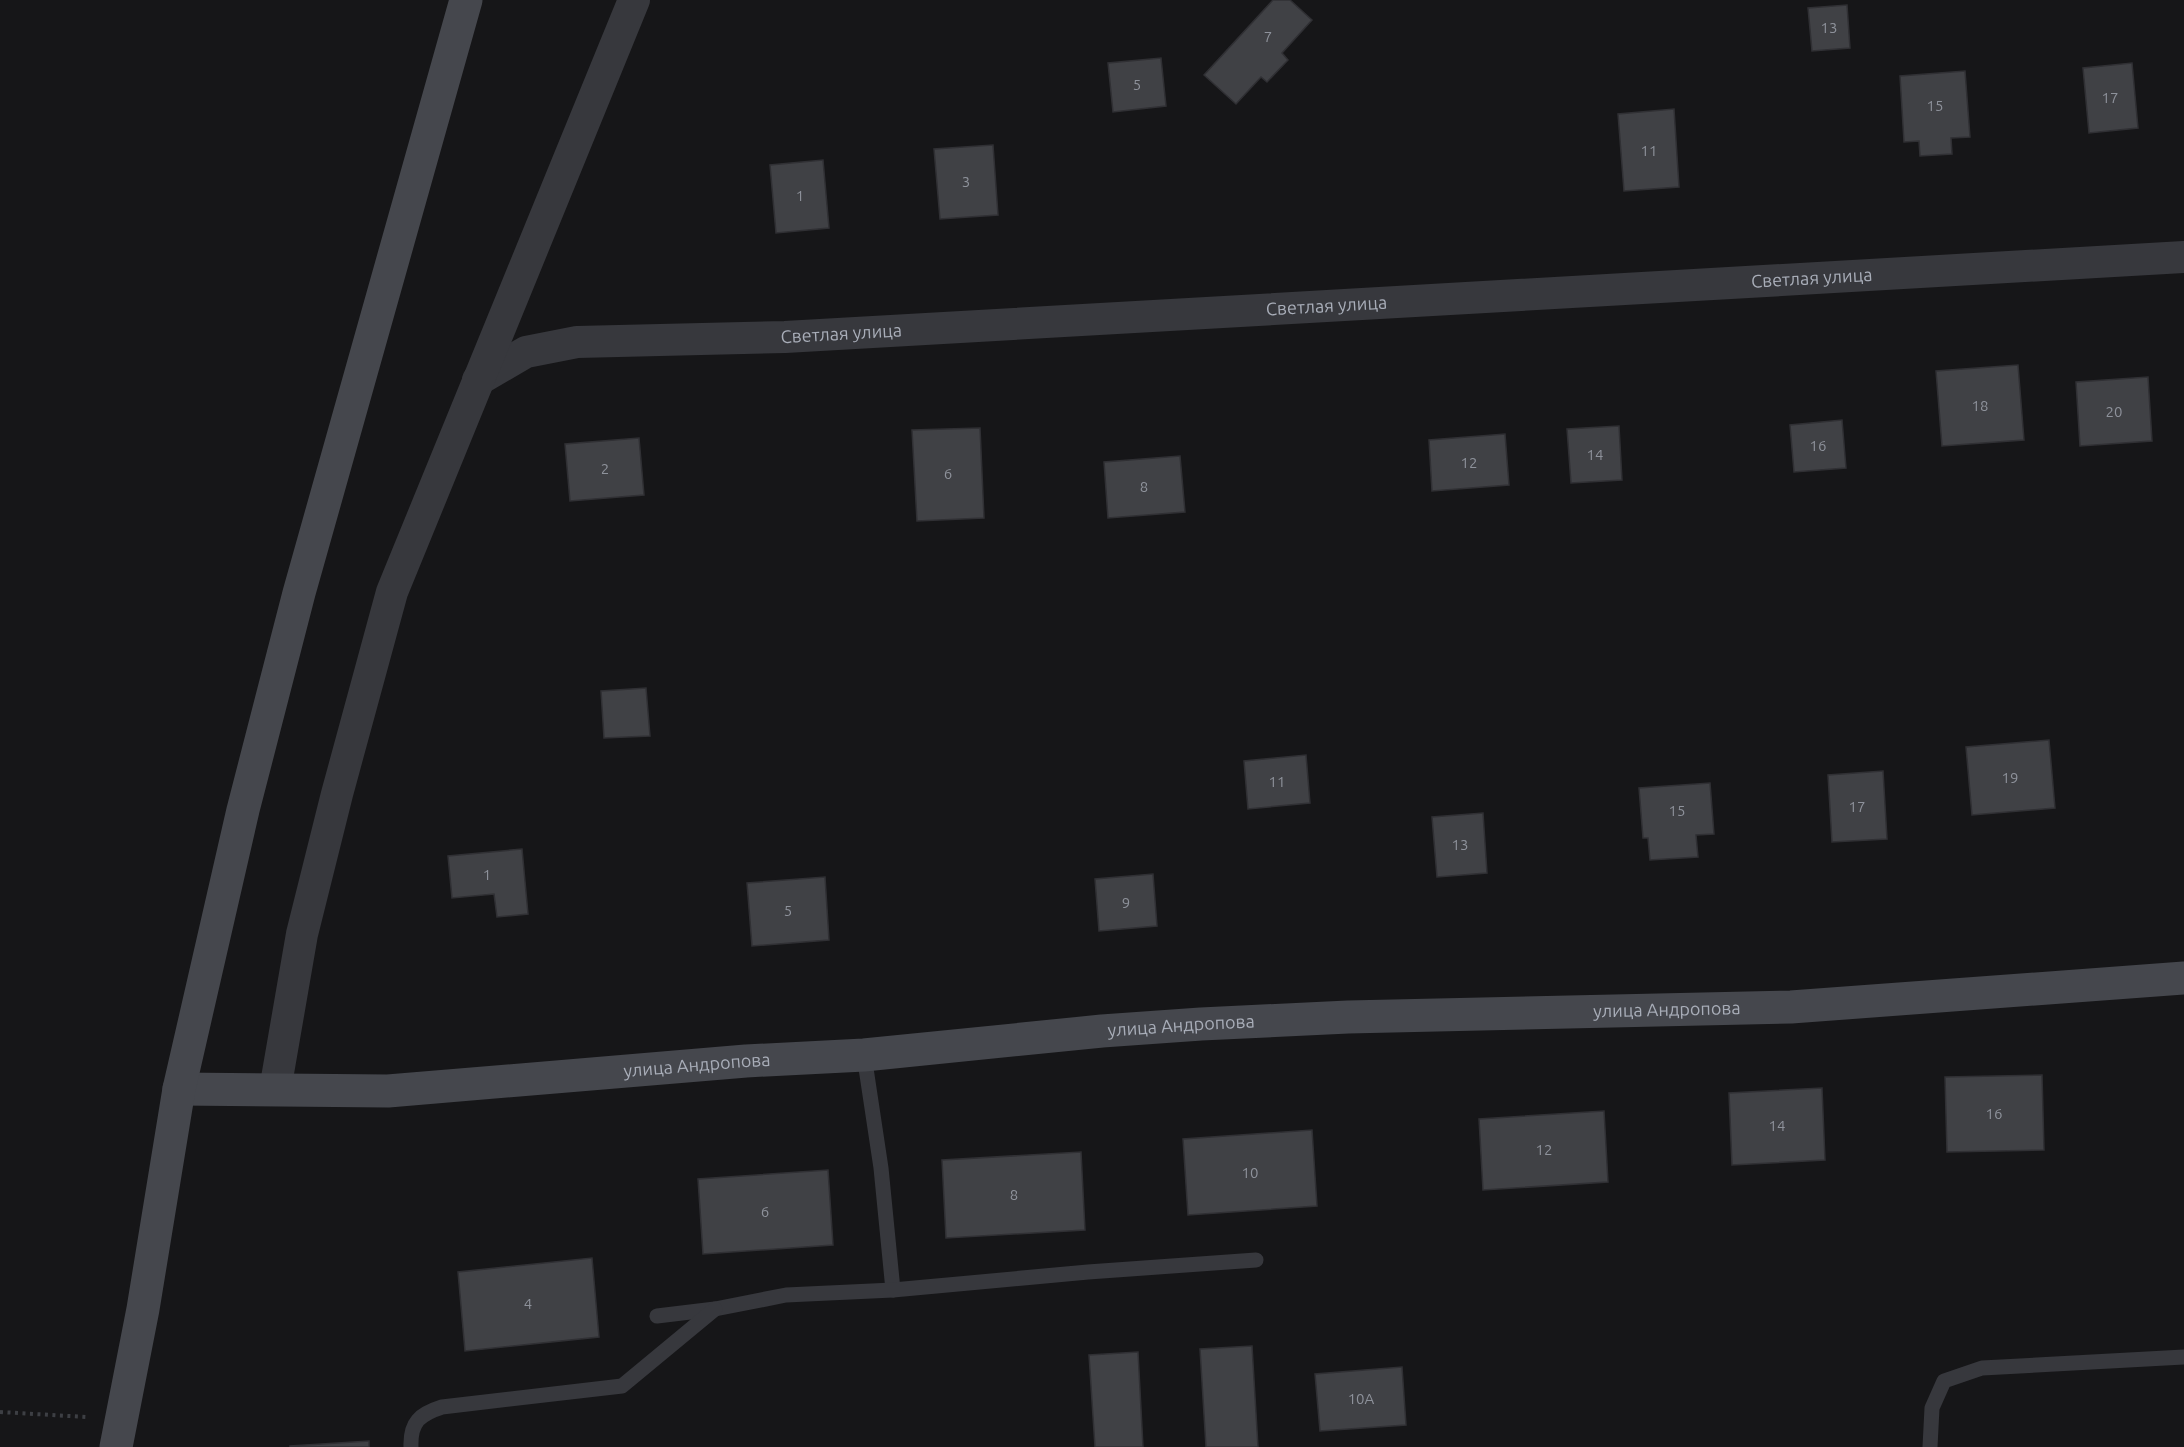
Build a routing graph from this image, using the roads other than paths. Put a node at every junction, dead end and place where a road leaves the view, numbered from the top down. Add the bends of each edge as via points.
1 (466, 0) edge
2 (634, 0) edge
3 (2184, 257) edge
4 (478, 380) junction
5 (2184, 978) edge
6 (864, 1055) junction
7 (179, 1089) junction
8 (275, 1090) junction
9 (1256, 1260) dead end
10 (893, 1290) junction
11 (715, 1309) junction
12 (657, 1316) dead end
13 (2184, 1357) edge
14 (120, 1435) edge
15 (411, 1447) edge
16 (1930, 1447) edge

1 - 7 street via 294,616 243,810
2 - 4 street
3 - 4 street, Светлая улица via 843,334 577,342 526,352
4 - 8 street via 392,592 302,934
5 - 6 street, улица Андропова via 1791,1007 1201,1024
6 - 8 street, улица Андропова via 388,1091
6 - 10 lane via 881,1168
7 - 8 street, улица Андропова
7 - 14 street
9 - 10 lane
10 - 11 lane via 786,1295
11 - 12 lane
11 - 15 lane via 622,1386 442,1407 426,1412 416,1422
13 - 16 lane via 1982,1368 1944,1381 1932,1408

